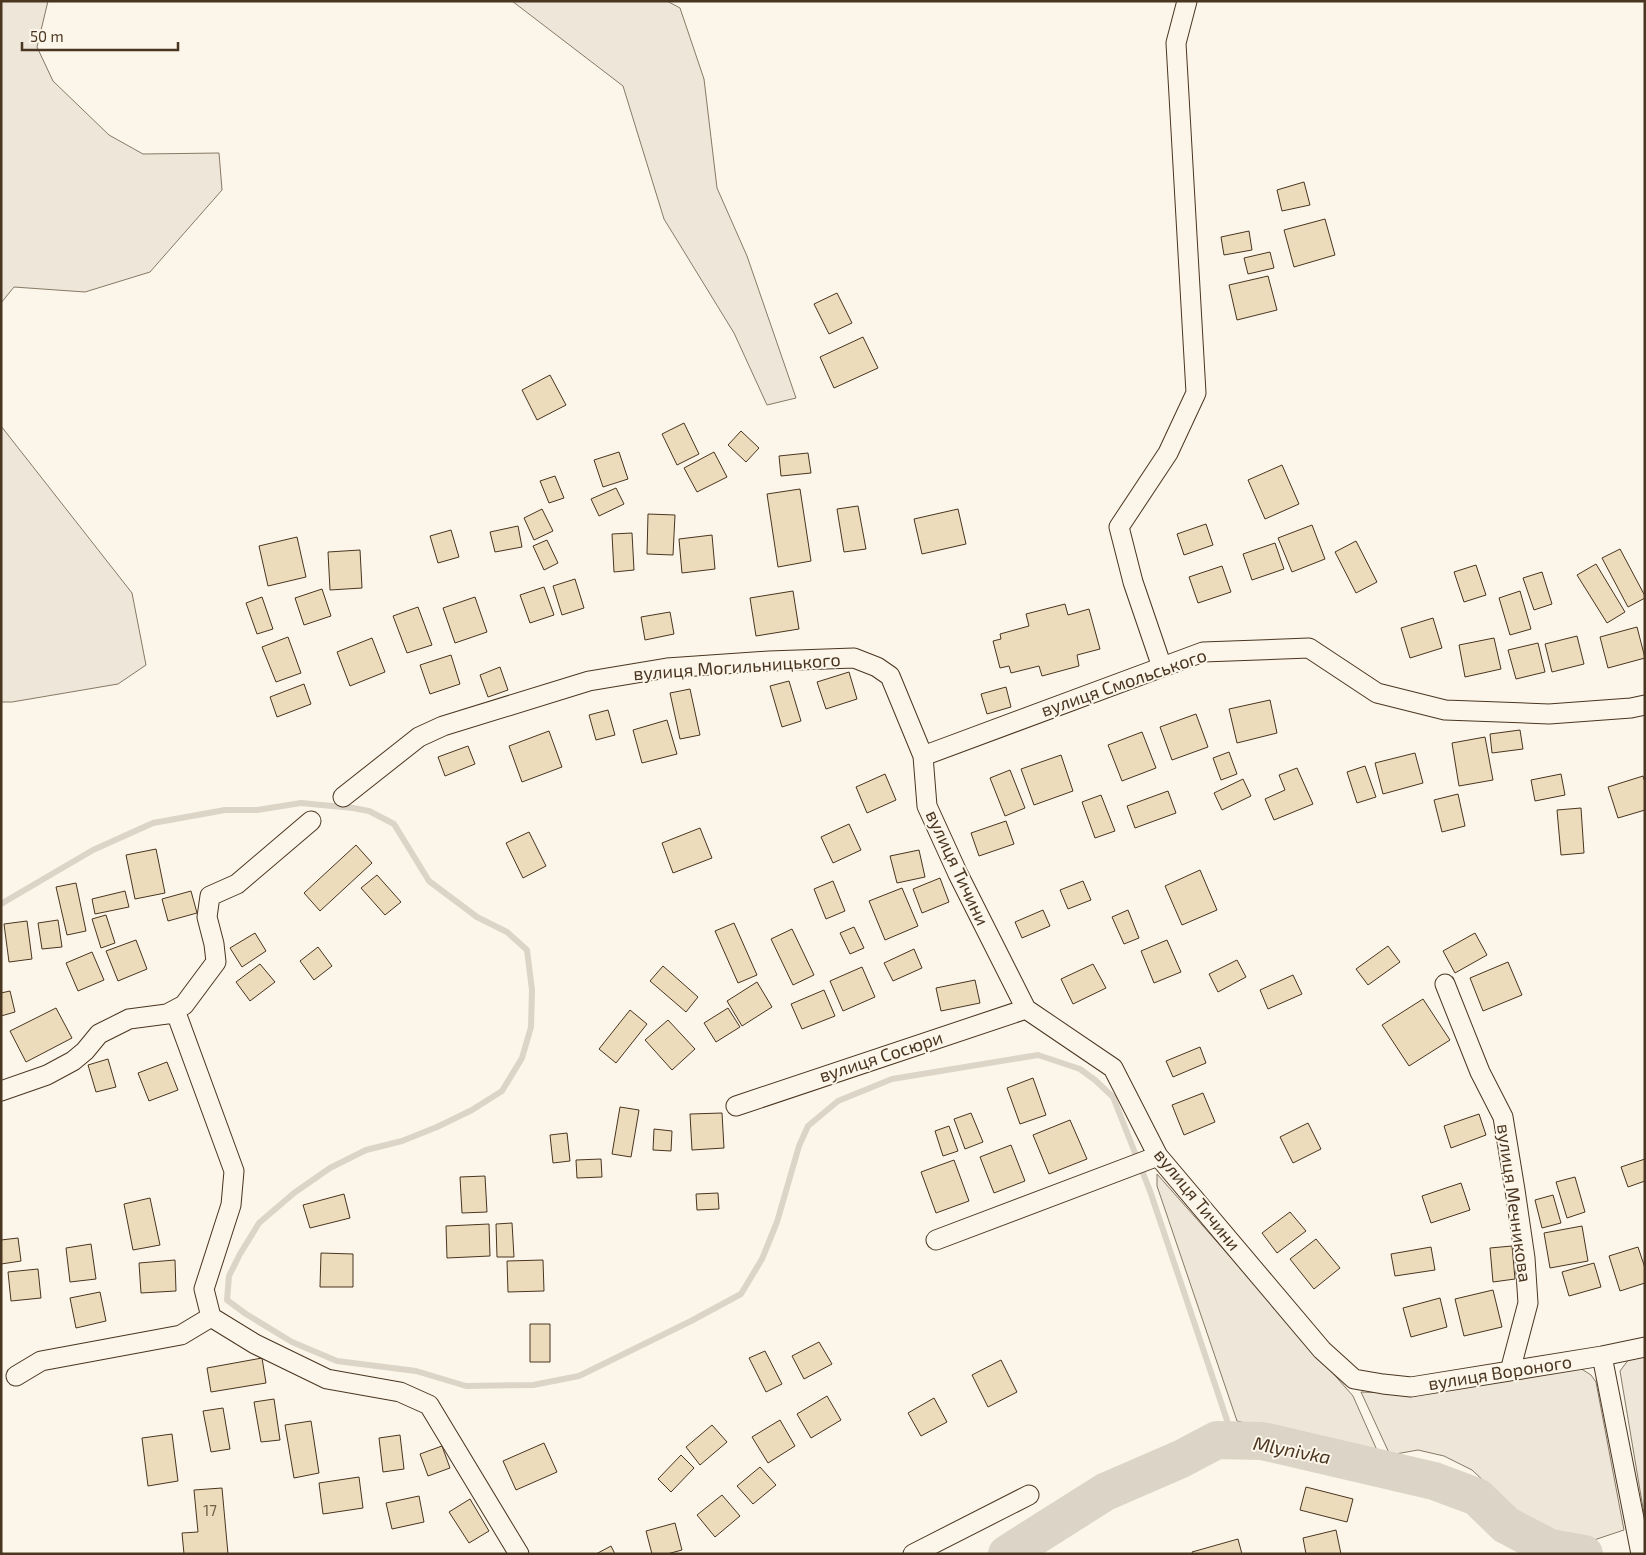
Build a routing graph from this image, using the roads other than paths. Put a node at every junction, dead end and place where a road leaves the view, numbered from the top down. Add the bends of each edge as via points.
1 (1187, 1) edge
2 (1162, 667) junction
3 (1645, 705) edge
4 (923, 756) junction
5 (343, 797) dead end
6 (311, 821) dead end
7 (1445, 984) dead end
8 (1026, 1009) junction
9 (175, 1010) junction
10 (1, 1091) edge
11 (736, 1106) dead end
12 (1153, 1158) junction
13 (936, 1240) dead end
14 (212, 1317) junction
15 (1645, 1347) edge
16 (1602, 1356) junction
17 (1510, 1371) junction
18 (16, 1376) dead end
19 (1354, 1379) joint
20 (1028, 1495) dead end
21 (519, 1554) edge
22 (913, 1554) edge
23 (1642, 1554) edge

1 - 2 street via 1176,43 1196,393 1168,453 1119,527 1133,582
2 - 3 street, вулиця Смольського via 1203,652 1309,648 1377,693 1445,710 1548,714
2 - 4 street, вулиця Смольського
4 - 5 street, вулиця Могильницького via 890,676 877,667 854,658 751,662 667,668 589,681 443,726 418,737
4 - 8 street, вулиця Тичини via 927,806
6 - 9 street via 237,884 210,896 207,917 216,962 184,1005
7 - 17 street, вулиця Мечникова via 1502,1117 1509,1154 1525,1258 1528,1303
8 - 11 street, вулиця Сосюри
8 - 12 street, вулиця Тичини via 1113,1068
9 - 10 street via 128,1019 99,1034 85,1051 47,1075
9 - 14 street via 234,1171 231,1205 204,1289
12 - 13 street
12 - 19 street, вулиця Тичини via 1322,1350
14 - 18 street via 181,1335 41,1361
14 - 21 street via 255,1344 327,1379 400,1392 428,1405
15 - 16 street, вулиця Вороного
16 - 17 street, вулиця Вороного
16 - 23 street
17 - 19 street, вулиця Вороного via 1411,1387
20 - 22 street

